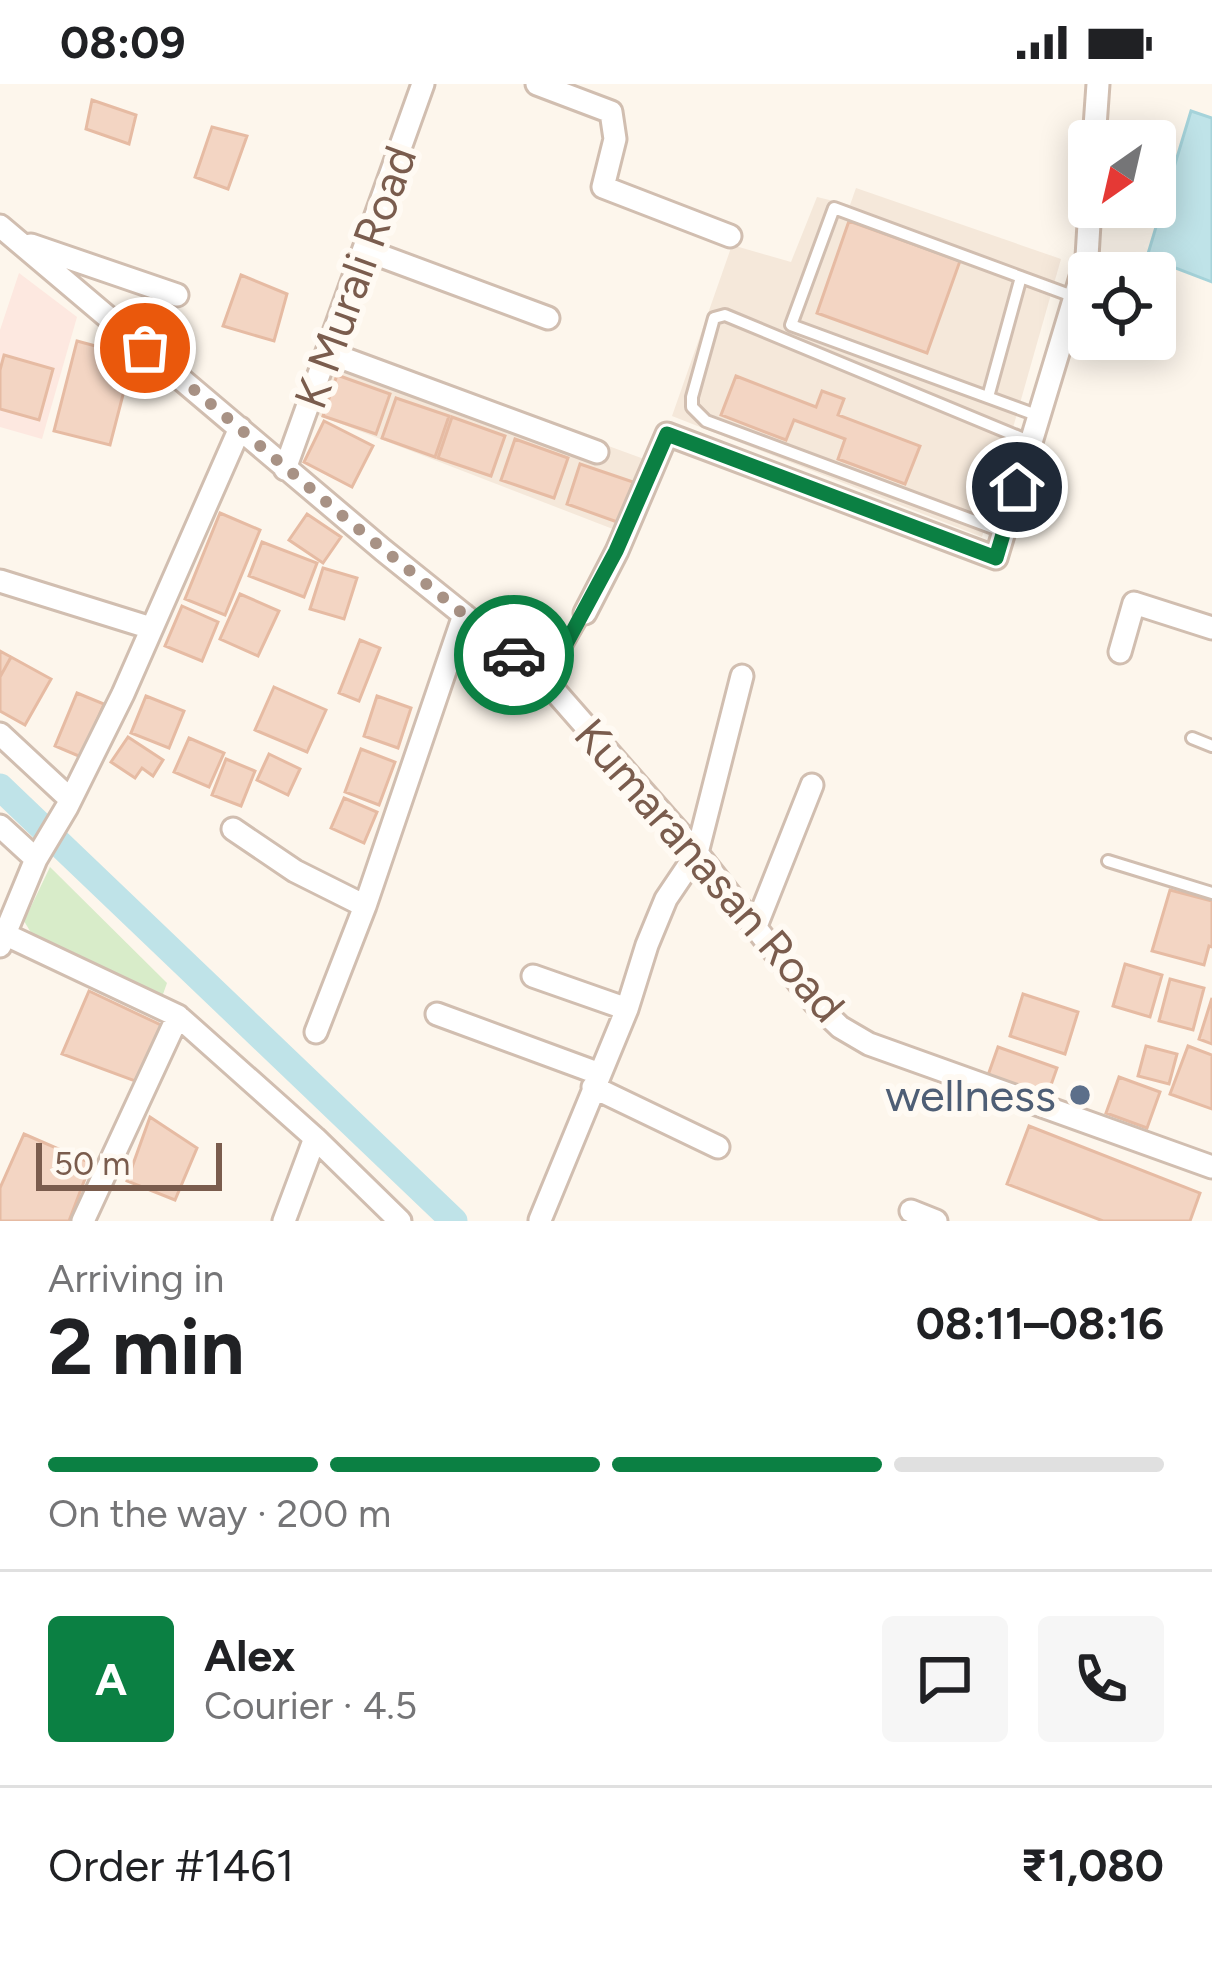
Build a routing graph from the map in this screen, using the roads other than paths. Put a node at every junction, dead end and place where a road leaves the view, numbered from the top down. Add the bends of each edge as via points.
1 (423, 84) edge
2 (537, 84) edge
3 (1098, 84) edge
4 (1095, 120) edge
5 (9, 234) edge
6 (730, 236) dead end
7 (365, 250) junction
8 (1021, 277) junction
9 (1068, 294) edge
10 (177, 295) dead end
11 (548, 318) dead end
12 (1068, 320) edge
13 (329, 353) junction
14 (988, 397) junction
15 (1039, 416) junction
16 (240, 428) junction
17 (1031, 442) junction
18 (597, 452) dead end
19 (286, 469) junction
20 (1004, 532) junction
21 (0, 581) edge
22 (584, 613) joint
23 (464, 616) junction
24 (151, 628) junction
25 (1212, 628) edge
26 (1120, 652) dead end
27 (742, 676) dead end
28 (546, 681) junction
29 (0, 734) edge
30 (1192, 738) dead end
31 (1212, 746) edge
32 (812, 785) dead end
33 (68, 803) junction
34 (0, 826) edge
35 (232, 829) dead end
36 (697, 853) junction
37 (36, 859) junction
38 (1108, 861) dead end
39 (1212, 893) edge
40 (365, 906) junction
41 (756, 926) junction
42 (2, 937) edge
43 (533, 976) dead end
44 (627, 1009) junction
45 (436, 1014) dead end
46 (178, 1016) junction
47 (316, 1032) dead end
48 (596, 1080) junction
49 (315, 1138) junction
50 (718, 1147) dead end
51 (1212, 1168) edge
52 (911, 1211) dead end
53 (540, 1220) edge
54 (83, 1221) edge
55 (284, 1221) edge
56 (400, 1221) edge
57 (936, 1221) edge

1 - 7 street, K Murali Road
2 - 6 street via 611,112 615,140 603,187
3 - 4 street
5 - 10 street
5 - 16 street, Kumaranasan Road
7 - 11 street
7 - 13 street, K Murali Road
8 - 9 lane
8 - 14 lane
8 - 14 lane via 834,208 791,325
12 - 15 street
13 - 18 street
13 - 19 street, K Murali Road
14 - 15 lane
15 - 17 street
16 - 19 street, Kumaranasan Road
16 - 24 street
17 - 20 street
17 - 20 lane via 725,315 714,318 692,397 706,422
19 - 23 street, Kumaranasan Road
20 - 22 street via 996,558 667,434
21 - 24 street
22 - 28 lane
23 - 28 street, Kumaranasan Road
23 - 40 street
24 - 33 street
25 - 26 street via 1134,604
27 - 36 street
28 - 36 street, Kumaranasan Road
29 - 33 street
30 - 31 lane
32 - 41 street
33 - 37 street
34 - 37 street
35 - 40 street
36 - 41 street, Kumaranasan Road
36 - 44 street via 666,899
37 - 42 street
38 - 39 lane
40 - 47 street
41 - 51 street, Kumaranasan Road via 814,1002 869,1044
42 - 46 street
43 - 44 street
44 - 48 street
45 - 48 street
46 - 49 street
46 - 54 street
48 - 50 street
48 - 53 street
49 - 55 street
49 - 56 street
52 - 57 street

